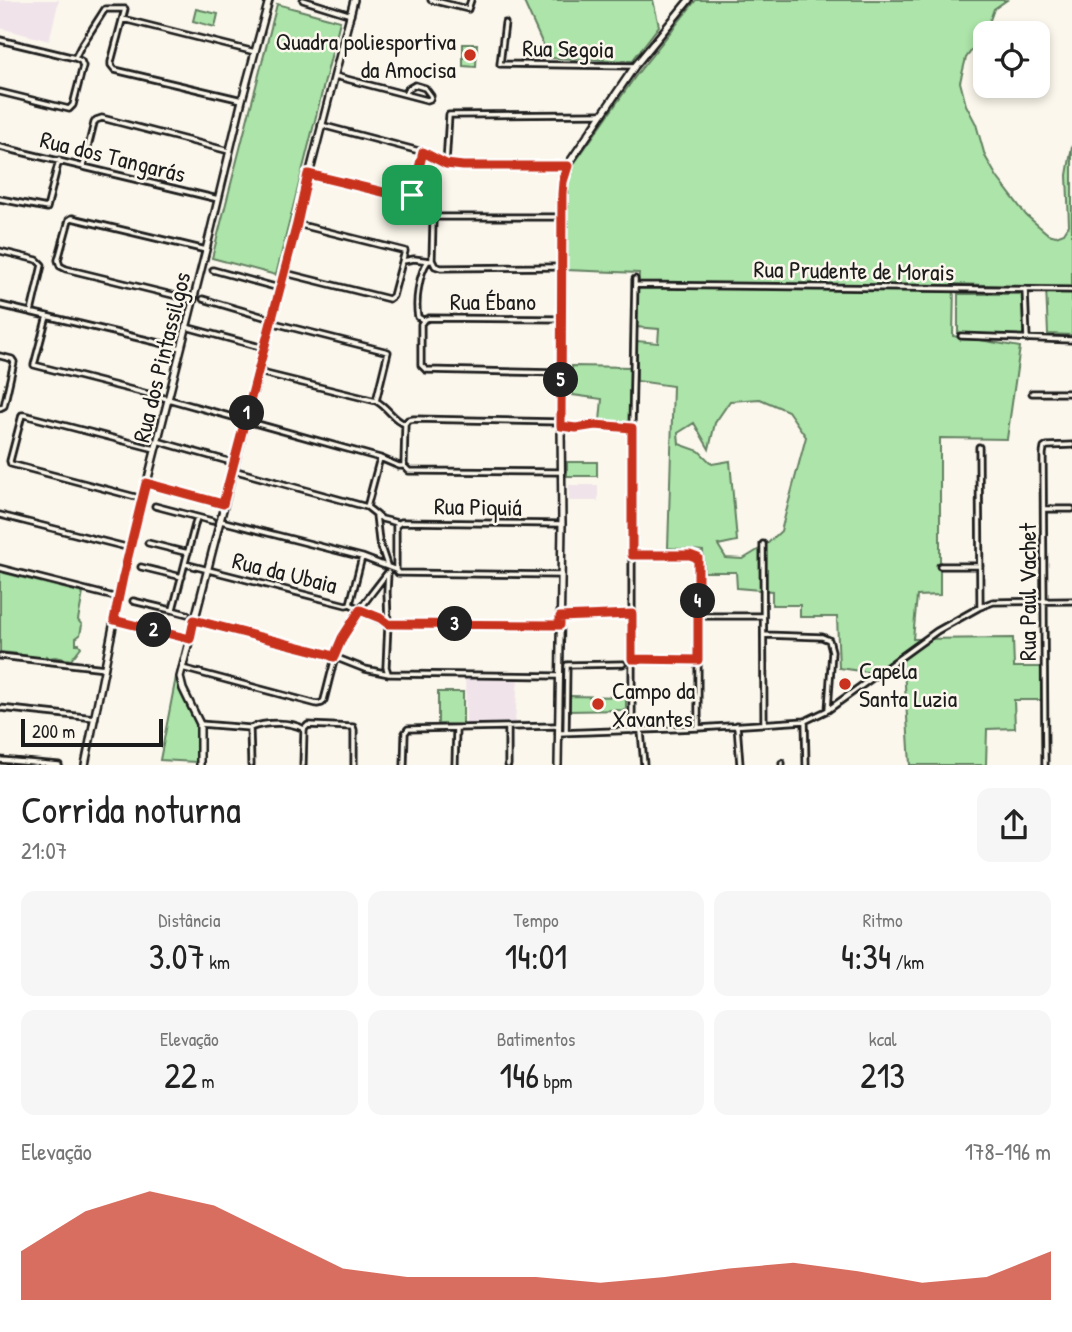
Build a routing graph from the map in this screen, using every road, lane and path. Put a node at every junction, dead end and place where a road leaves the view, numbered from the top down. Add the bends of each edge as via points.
1 (269, 0) edge
2 (303, 0) edge
3 (354, 0) edge
4 (431, 0) edge
5 (471, 0) edge
6 (689, 0) edge
7 (351, 15) junction
8 (122, 19) junction
9 (505, 23) dead end
10 (0, 40) edge
11 (255, 52) junction
12 (75, 58) junction
13 (635, 66) junction
14 (335, 76) junction
15 (0, 92) edge
16 (406, 93) junction
17 (242, 100) junction
18 (603, 114) junction
19 (321, 125) junction
20 (0, 147) edge
21 (229, 151) junction
22 (423, 152) junction
23 (59, 160) junction
24 (446, 164) junction
25 (568, 166) junction
26 (83, 167) junction
27 (308, 174) junction
28 (0, 198) edge
29 (218, 199) junction
30 (563, 217) junction
31 (297, 224) junction
32 (206, 250) junction
33 (0, 251) edge
34 (403, 261) junction
35 (430, 261) junction
36 (562, 267) junction
37 (213, 270) dead end
38 (283, 273) junction
39 (635, 279) dead end
40 (635, 285) junction
41 (279, 288) junction
42 (1025, 289) junction
43 (1072, 290) edge
44 (204, 299) dead end
45 (193, 300) junction
46 (0, 305) edge
47 (31, 312) junction
48 (47, 316) junction
49 (561, 319) junction
50 (271, 320) junction
51 (424, 320) junction
52 (186, 327) junction
53 (961, 336) dead end
54 (1027, 339) junction
55 (1072, 340) edge
56 (181, 348) junction
57 (264, 348) junction
58 (0, 356) edge
59 (258, 372) junction
60 (561, 373) junction
61 (1031, 393) dead end
62 (1072, 393) edge
63 (168, 399) junction
64 (376, 401) junction
65 (2, 407) edge
66 (246, 420) junction
67 (405, 424) junction
68 (561, 424) junction
69 (632, 428) junction
70 (157, 441) junction
71 (1072, 445) edge
72 (979, 447) dead end
73 (155, 449) junction
74 (380, 458) junction
75 (234, 463) junction
76 (404, 466) junction
77 (233, 470) junction
78 (561, 472) junction
79 (146, 483) junction
80 (142, 499) junction
81 (223, 504) junction
82 (155, 506) dead end
83 (367, 507) junction
84 (1044, 509) junction
85 (1072, 509) edge
86 (376, 513) junction
87 (0, 515) edge
88 (197, 517) junction
89 (212, 521) dead end
90 (219, 521) junction
91 (562, 524) junction
92 (397, 525) junction
93 (148, 543) dead end
94 (763, 544) dead end
95 (130, 548) junction
96 (188, 553) junction
97 (632, 555) junction
98 (362, 557) junction
99 (185, 564) junction
100 (940, 566) dead end
101 (980, 566) junction
102 (141, 567) dead end
103 (0, 568) edge
104 (388, 569) junction
105 (207, 570) junction
106 (396, 571) junction
107 (560, 575) junction
108 (182, 577) junction
109 (118, 598) junction
110 (133, 601) dead end
111 (1044, 601) junction
112 (1072, 601) edge
113 (350, 604) junction
114 (981, 607) junction
115 (172, 610) junction
116 (360, 610) junction
117 (187, 614) dead end
118 (632, 614) junction
119 (698, 616) junction
120 (763, 616) junction
121 (560, 617) junction
122 (114, 620) junction
123 (194, 620) junction
124 (388, 624) junction
125 (560, 625) junction
126 (765, 635) junction
127 (190, 639) junction
128 (0, 656) edge
129 (334, 657) junction
130 (632, 659) junction
131 (698, 660) junction
132 (623, 664) dead end
133 (559, 665) junction
134 (567, 665) junction
135 (105, 668) junction
136 (182, 668) junction
137 (389, 674) junction
138 (558, 676) junction
139 (558, 684) junction
140 (567, 684) junction
141 (558, 697) junction
142 (566, 697) junction
143 (0, 708) edge
144 (828, 710) junction
145 (95, 718) junction
146 (805, 720) junction
147 (764, 723) junction
148 (200, 724) junction
149 (737, 725) junction
150 (305, 728) junction
151 (456, 728) junction
152 (508, 728) junction
153 (698, 728) junction
154 (250, 729) junction
155 (557, 730) junction
156 (632, 731) junction
157 (641, 731) junction
158 (566, 733) junction
159 (0, 760) edge
160 (59, 765) edge
161 (85, 765) edge
162 (200, 765) edge
163 (251, 765) edge
164 (303, 765) edge
165 (354, 765) edge
166 (404, 765) edge
167 (456, 765) edge
168 (508, 765) edge
169 (558, 765) edge
170 (644, 765) edge
171 (740, 765) edge
172 (806, 765) edge
173 (1045, 765) edge

1 - 11 street, Rua dos Pintassilgos
2 - 7 street
3 - 7 street
4 - 5 street via 468,9
6 - 13 street
7 - 14 street
8 - 11 street
8 - 12 street via 125,9 105,9
8 - 17 street via 111,62 115,70
9 - 13 street, Rua Segoia via 500,64
10 - 12 street
11 - 17 street, Rua dos Pintassilgos
12 - 15 street via 83,66 69,108
13 - 18 street
14 - 16 street
14 - 19 street
16 - 16 street via 427,100 431,96 415,85
17 - 21 street, Rua dos Pintassilgos
18 - 24 street via 449,115
18 - 25 street
19 - 22 street
19 - 27 street
20 - 23 street, Rua dos Tangarás
21 - 26 street via 102,118 94,123
21 - 29 street, Rua dos Pintassilgos
22 - 24 street
22 - 27 street via 412,195 405,199
23 - 26 street, Rua dos Tangarás
23 - 28 street via 47,208
24 - 25 street
25 - 30 street
26 - 29 street, Rua dos Tangarás
27 - 31 street
29 - 32 street, Rua dos Pintassilgos
30 - 35 street via 438,216 433,221
30 - 36 street
31 - 34 street via 405,251
31 - 38 street
32 - 45 street, Rua dos Pintassilgos
32 - 45 street via 75,217 69,220 58,260 65,269
33 - 47 street via 40,262 43,268
34 - 35 street
34 - 38 street via 393,296 386,299
35 - 36 street via 447,268
35 - 51 street, Rua Ébano via 424,267 418,296 418,317
36 - 49 street
37 - 41 street
38 - 41 street
39 - 40 street
40 - 42 street, Rua Prudente de Morais
40 - 69 street
41 - 50 street
42 - 43 street, Rua Prudente de Morais
42 - 54 street
44 - 50 street
45 - 52 street, Rua dos Pintassilgos
46 - 47 street
47 - 48 street
48 - 56 street
48 - 63 street via 34,365
49 - 51 street, Rua Ébano
49 - 60 street
50 - 57 street
50 - 64 street via 388,352
51 - 60 street, Rua Ébano via 421,365 426,370
52 - 56 street, Rua dos Pintassilgos
52 - 57 street
53 - 54 street
54 - 55 street
56 - 63 street, Rua dos Pintassilgos
57 - 59 street
58 - 65 street via 14,362
59 - 64 street
59 - 66 street
60 - 68 street
61 - 62 street
63 - 66 street
63 - 70 street, Rua dos Pintassilgos
64 - 67 street
66 - 74 street
66 - 75 street
67 - 68 street via 414,419
67 - 76 street
68 - 69 street
68 - 78 street
69 - 97 street
70 - 73 street, Rua dos Pintassilgos
70 - 75 street
71 - 84 street, Rua Paul Vachet via 1044,448
72 - 101 street
73 - 79 street, Rua dos Pintassilgos
73 - 80 street via 24,415 19,423 12,464
74 - 76 street
74 - 83 street
75 - 77 street
76 - 78 street via 412,472
77 - 81 street
77 - 83 street
78 - 91 street
79 - 80 street, Rua dos Pintassilgos
79 - 81 street
80 - 95 street, Rua dos Pintassilgos
81 - 90 street
82 - 88 street
83 - 86 street
84 - 85 street
84 - 111 street, Rua Paul Vachet
86 - 92 street
86 - 104 street
87 - 95 street
88 - 89 street
88 - 96 street
90 - 98 street
90 - 105 street
91 - 92 street, Rua Piquiá
91 - 107 street
92 - 106 street
93 - 96 street
94 - 120 street
95 - 109 street, Rua dos Pintassilgos
96 - 99 street
97 - 118 street
97 - 119 street via 698,558
98 - 104 street
98 - 113 street
99 - 105 street, Rua da Ubaia
99 - 108 street
100 - 101 street
101 - 114 street
102 - 108 street
103 - 109 street
104 - 106 street
104 - 116 street
104 - 124 street
105 - 113 street, Rua da Ubaia
105 - 123 street
106 - 107 street
107 - 121 street
108 - 115 street
109 - 122 street, Rua dos Pintassilgos
110 - 115 street
111 - 112 street
111 - 114 street via 993,602
111 - 173 street, Rua Paul Vachet
113 - 116 street, Rua da Ubaia
114 - 144 street via 937,631
115 - 117 street
116 - 124 street, Rua da Ubaia
116 - 129 street
118 - 121 street
118 - 130 street
119 - 120 street
119 - 131 street
120 - 126 street
121 - 125 street
122 - 127 street
122 - 135 street, Rua dos Pintassilgos
123 - 127 street
123 - 129 street
124 - 125 street, Rua da Ubaia
124 - 137 street
125 - 133 street
126 - 144 street via 829,640
126 - 147 street
127 - 136 street
128 - 135 street
129 - 136 street via 323,702 317,704
129 - 137 street
130 - 131 street
130 - 156 street
131 - 153 street
132 - 134 street
133 - 134 street
133 - 138 street
134 - 140 street
135 - 145 street, Rua dos Pintassilgos
136 - 148 street via 181,684
137 - 138 street
138 - 139 street
139 - 140 street
139 - 141 street
140 - 142 street
141 - 142 street
141 - 155 street
142 - 158 street
143 - 145 street
144 - 146 street
145 - 161 street, Rua dos Pintassilgos
146 - 147 street
146 - 172 street
147 - 149 street
148 - 154 street
148 - 162 street
149 - 153 street
149 - 171 street
150 - 154 street via 263,724
150 - 164 street
150 - 165 street via 351,726
151 - 152 street
151 - 166 street via 406,730
151 - 167 street
152 - 155 street
152 - 168 street
153 - 157 street
154 - 163 street
155 - 158 street
155 - 169 street
156 - 157 street
156 - 158 street
157 - 170 street
159 - 160 street

